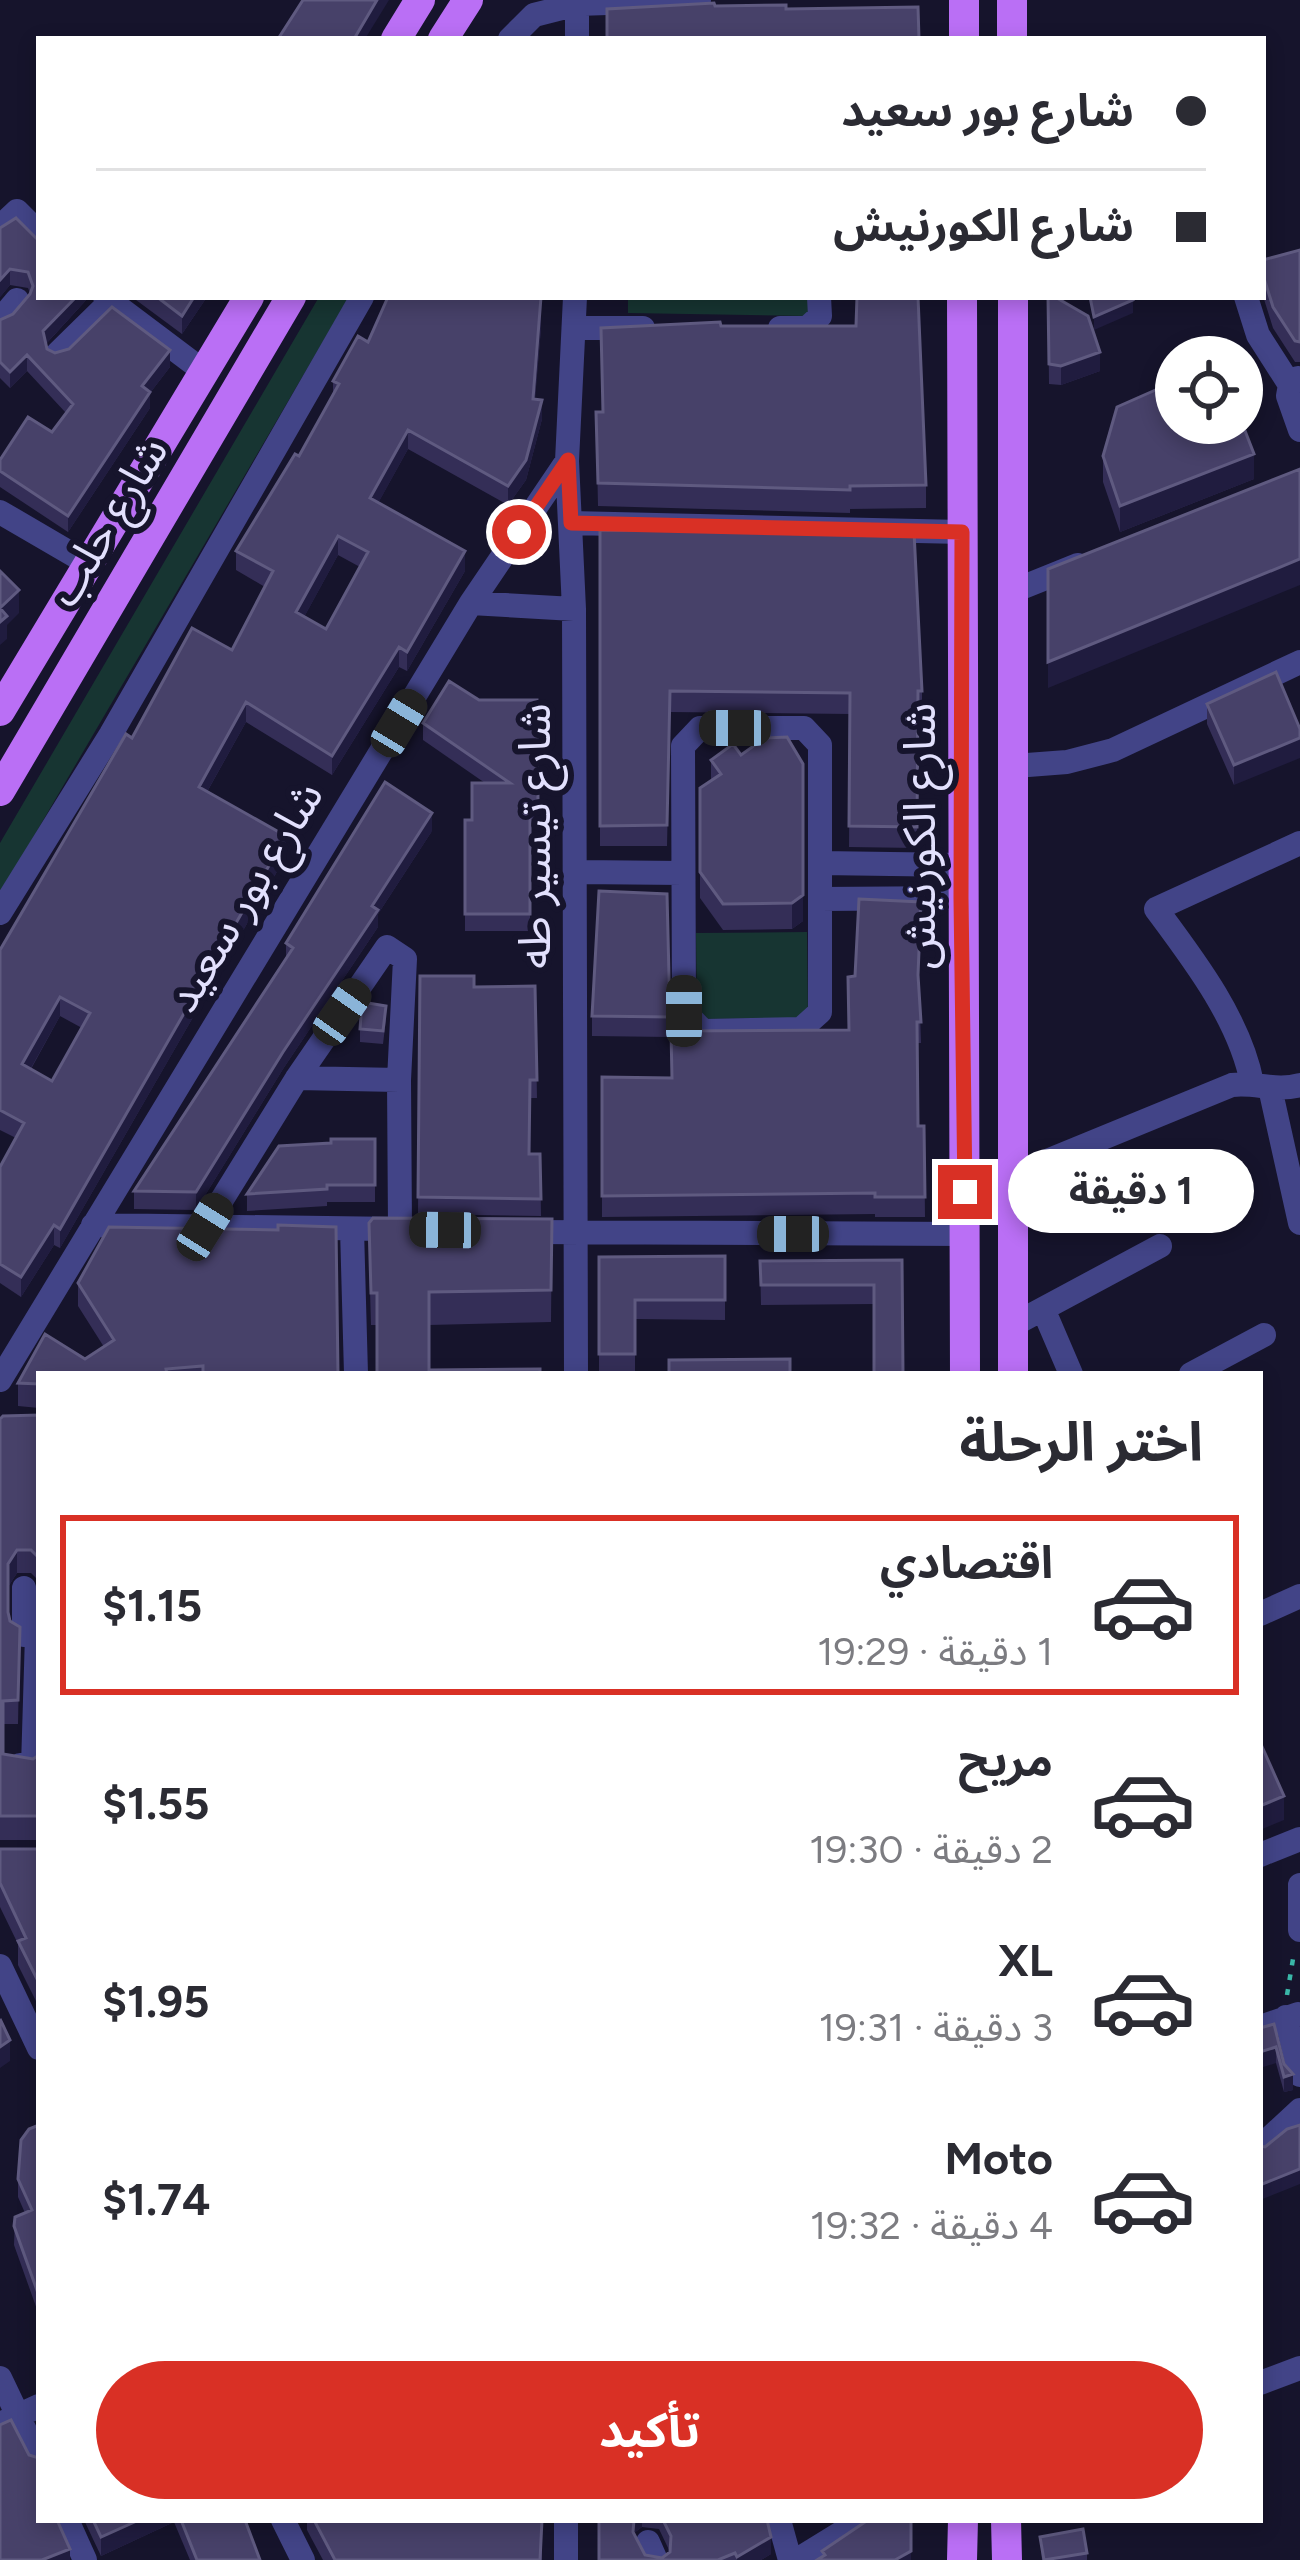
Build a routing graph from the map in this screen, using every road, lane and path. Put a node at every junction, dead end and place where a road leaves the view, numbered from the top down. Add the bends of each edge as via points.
1 (420, 0) edge
2 (468, 0) edge
3 (699, 0) edge
4 (964, 0) edge
5 (1012, 0) edge
6 (577, 4) junction
7 (398, 36) edge
8 (445, 36) edge
9 (513, 36) edge
10 (577, 36) edge
11 (964, 36) edge
12 (1012, 36) edge
13 (0, 227) edge
14 (36, 230) edge
15 (107, 300) edge
16 (247, 300) edge
17 (289, 300) edge
18 (360, 300) edge
19 (575, 300) edge
20 (819, 300) edge
21 (962, 300) edge
22 (1013, 300) edge
23 (1247, 300) edge
24 (575, 328) junction
25 (668, 328) edge
26 (761, 328) edge
27 (58, 353) edge
28 (206, 373) junction
29 (1295, 381) edge
30 (1300, 430) edge
31 (568, 460) junction
32 (0, 512) edge
33 (571, 523) junction
34 (962, 532) junction
35 (1103, 556) edge
36 (89, 564) junction
37 (1013, 591) junction
38 (471, 603) junction
39 (574, 609) junction
40 (1300, 662) edge
41 (0, 711) edge
42 (1014, 766) junction
43 (0, 791) edge
44 (1300, 844) edge
45 (821, 863) junction
46 (961, 865) junction
47 (577, 872) junction
48 (683, 873) junction
49 (961, 898) junction
50 (820, 899) junction
51 (0, 913) edge
52 (297, 1078) junction
53 (399, 1080) junction
54 (1261, 1085) junction
55 (1300, 1085) edge
56 (1013, 1175) junction
57 (1300, 1219) edge
58 (93, 1226) junction
59 (205, 1227) junction
60 (352, 1229) junction
61 (489, 1231) edge
62 (577, 1233) junction
63 (965, 1234) junction
64 (1160, 1246) dead end
65 (1044, 1311) junction
66 (1013, 1325) junction
67 (1264, 1335) dead end
68 (356, 1371) edge
69 (575, 1371) edge
70 (965, 1371) edge
71 (1012, 1371) edge
72 (1070, 1371) edge
73 (1197, 1371) edge
74 (0, 1380) edge
75 (24, 1588) dead end
76 (1300, 1596) edge
77 (1263, 1613) edge
78 (25, 1635) edge
79 (20, 1765) edge
80 (1300, 1839) edge
81 (1263, 1854) edge
82 (1300, 1885) edge
83 (1299, 1930) edge
84 (0, 1966) edge
85 (20, 2006) edge
86 (1293, 2015) edge
87 (1263, 2026) edge
88 (36, 2041) edge
89 (1300, 2075) edge
90 (1300, 2110) edge
91 (1263, 2144) edge
92 (1300, 2368) edge
93 (0, 2378) edge
94 (1263, 2382) edge
95 (19, 2415) edge
96 (36, 2453) edge
97 (68, 2523) edge
98 (285, 2523) edge
99 (566, 2523) edge
100 (780, 2523) edge
101 (857, 2523) edge
102 (963, 2523) edge
103 (1006, 2523) edge
104 (85, 2560) edge
105 (303, 2560) edge
106 (566, 2560) edge
107 (794, 2560) edge
108 (962, 2560) edge
109 (1007, 2560) edge

1 - 7 main road
2 - 8 main road
3 - 6 street
4 - 11 main road
5 - 12 main road
6 - 9 street via 534,15
6 - 10 street
13 - 14 street via 17,211
15 - 27 street
15 - 28 street
16 - 28 main road, شارع حلب
17 - 43 main road, شارع حلب
18 - 51 street
19 - 24 street, شارع تيسير طه
20 - 26 street via 820,316 807,328
21 - 34 main road, شارع الكورنيش
22 - 37 main road, شارع الكورنيش
23 - 29 street via 1258,335
24 - 25 street
24 - 31 street, شارع تيسير طه
28 - 36 main road, شارع حلب
29 - 30 street via 1288,396
31 - 33 street, شارع تيسير طه
31 - 38 street, شارع بور سعيد
32 - 36 street
33 - 34 street
33 - 39 street, شارع تيسير طه
34 - 46 main road, شارع الكورنيش
35 - 37 street
36 - 41 main road, شارع حلب
37 - 42 main road, شارع الكورنيش
38 - 39 street
38 - 58 street, شارع بور سعيد
39 - 47 street, شارع تيسير طه
40 - 42 street via 1113,750
42 - 56 main road, شارع الكورنيش
44 - 54 street via 1156,909 1190,954
45 - 46 street
45 - 48 street via 820,745 804,728 700,728 683,746
45 - 50 street
46 - 49 main road, شارع الكورنيش
47 - 48 street
47 - 62 street, شارع تيسير طه
48 - 50 street via 684,1011 703,1030 800,1029 820,1012
49 - 50 street
49 - 63 main road, شارع الكورنيش
52 - 53 street
52 - 53 street via 387,947 405,959
52 - 59 street
53 - 60 street via 411,1229
54 - 55 street
54 - 56 street via 1232,1085
54 - 57 street
56 - 66 main road, شارع الكورنيش
58 - 59 street
58 - 74 street, شارع بور سعيد
59 - 60 street
60 - 68 street
61 - 62 street
62 - 63 street
62 - 69 street, شارع تيسير طه
63 - 70 main road, شارع الكورنيش
64 - 65 street
65 - 66 street
65 - 72 street
66 - 71 main road, شارع الكورنيش
67 - 73 street
75 - 78 street
76 - 77 street
78 - 79 street via 33,1766
80 - 81 street
82 - 83 street
83 - 86 path
84 - 85 street
85 - 88 street
86 - 87 street
86 - 89 street
90 - 91 street
92 - 94 street
93 - 95 street
95 - 96 street
97 - 104 street
98 - 105 street
99 - 106 street
100 - 107 street
101 - 107 street
102 - 108 main road
103 - 109 main road

